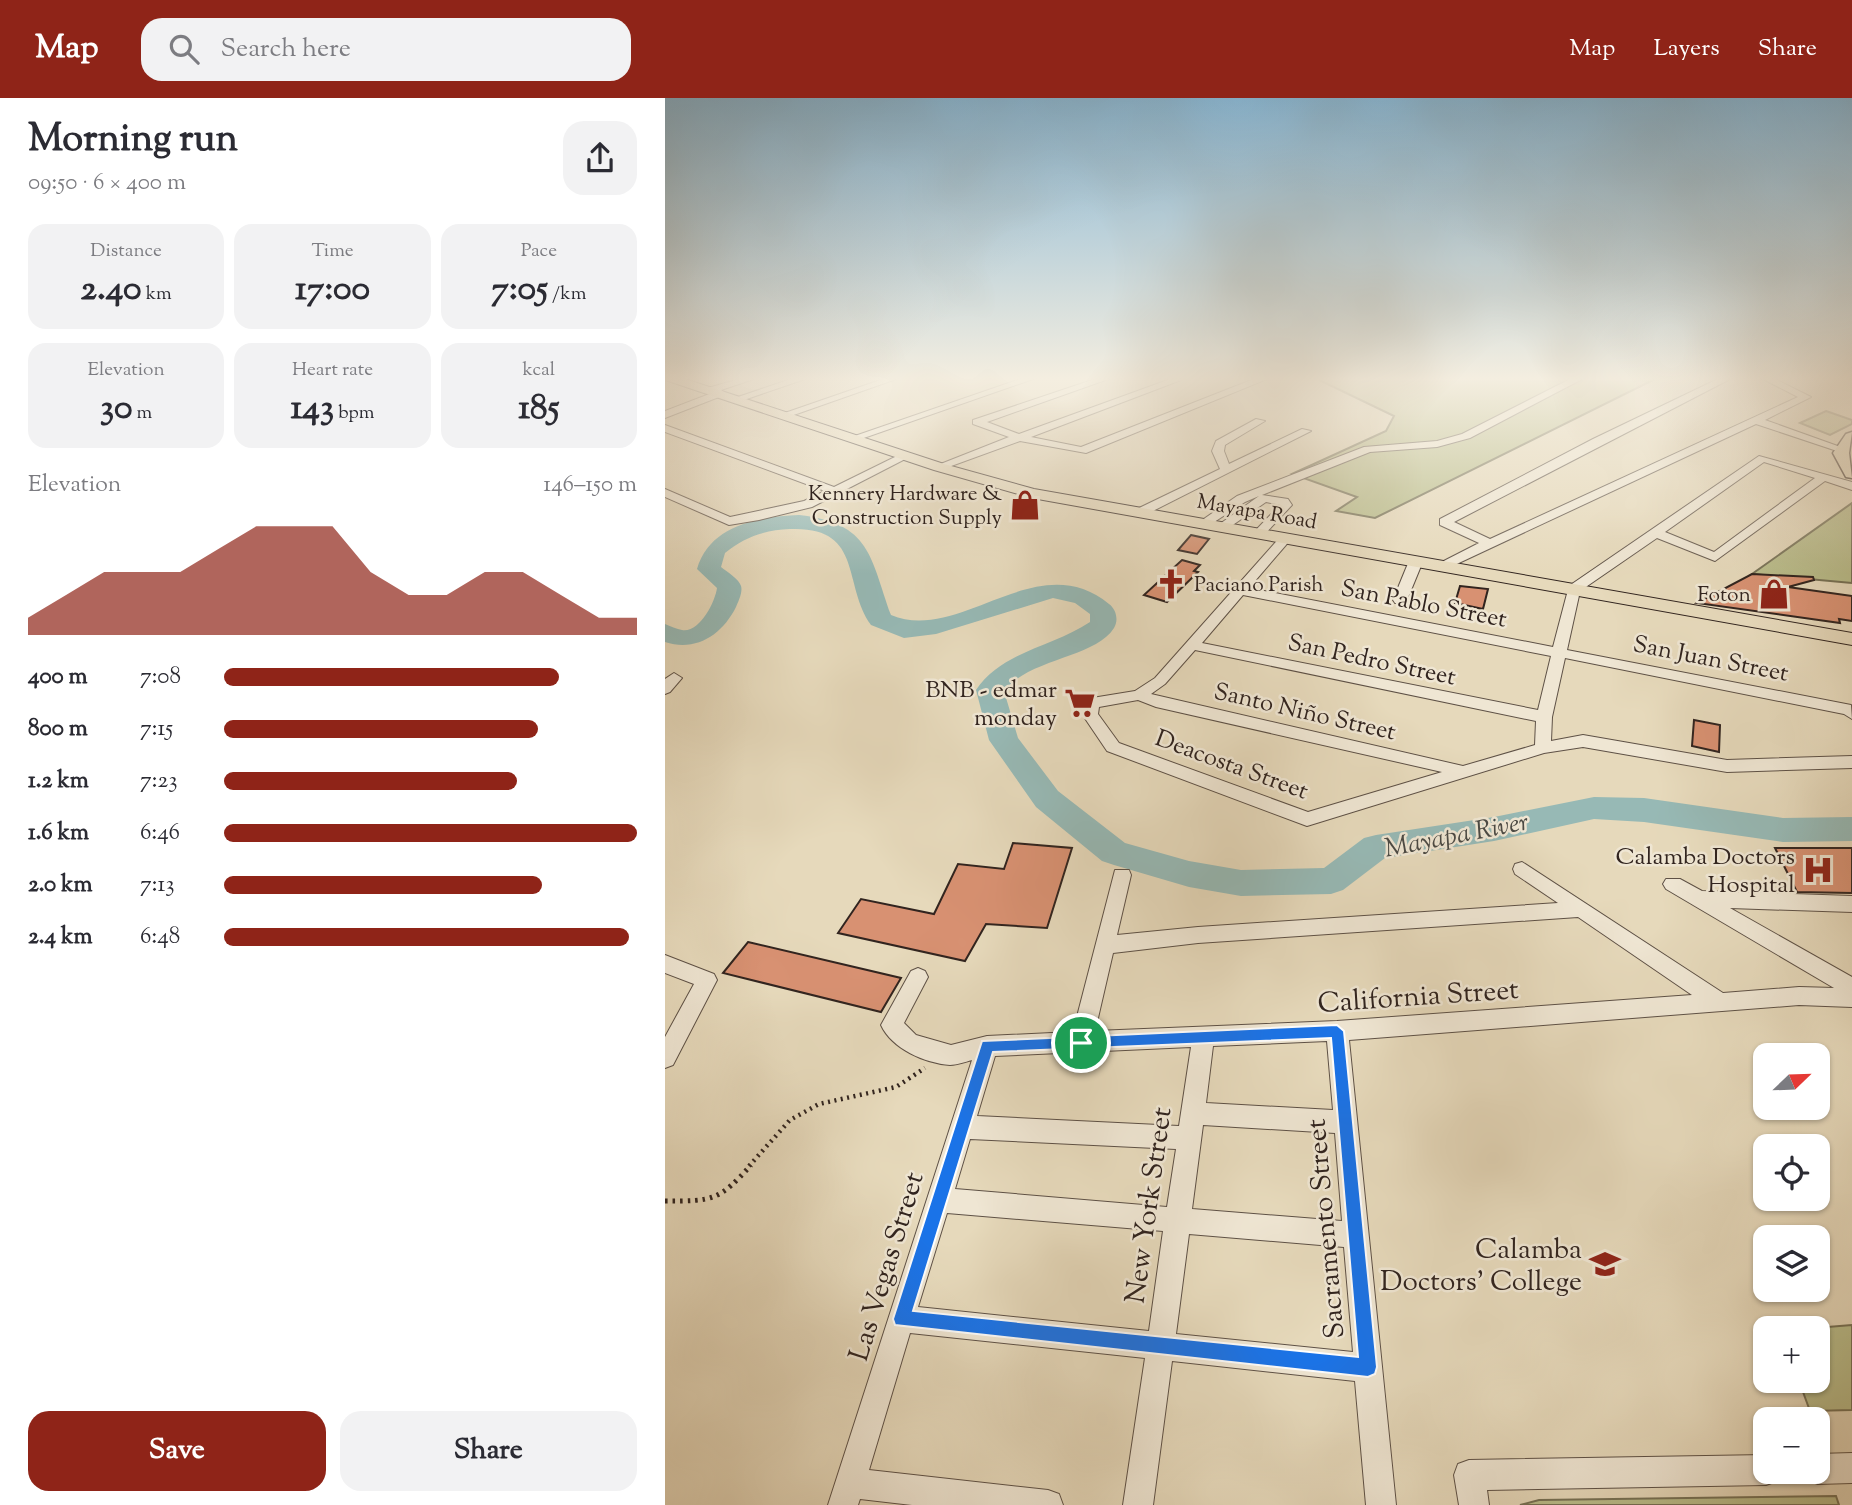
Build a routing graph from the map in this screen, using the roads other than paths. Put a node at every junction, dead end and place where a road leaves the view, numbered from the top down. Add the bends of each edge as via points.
1 (705, 443) edge
2 (867, 443) edge
3 (1004, 443) edge
4 (1044, 443) edge
5 (1102, 443) edge
6 (1221, 443) edge
7 (1283, 443) edge
8 (1442, 443) edge
9 (1594, 443) edge
10 (1711, 443) edge
11 (1847, 443) edge
12 (905, 456) junction
13 (939, 467) junction
14 (1226, 471) junction
15 (1852, 473) edge
16 (1822, 478) junction
17 (1852, 486) edge
18 (835, 491) junction
19 (665, 493) edge
20 (1139, 513) junction
21 (1204, 523) junction
22 (1223, 526) junction
23 (1654, 532) junction
24 (1259, 533) junction
25 (1286, 538) junction
26 (1491, 544) junction
27 (1416, 561) junction
28 (1441, 566) junction
29 (1574, 589) junction
30 (1240, 590) junction
31 (1400, 600) dead end
32 (1852, 639) edge
33 (1191, 645) junction
34 (1558, 653) junction
35 (1139, 695) junction
36 (1852, 714) edge
37 (1543, 717) junction
38 (1542, 748) junction
39 (1852, 762) edge
40 (1460, 771) junction
41 (1522, 869) dead end
42 (1122, 875) dead end
43 (1673, 884) dead end
44 (1698, 899) junction
45 (1852, 904) edge
46 (1583, 909) junction
47 (1106, 945) junction
48 (665, 964) edge
49 (918, 977) dead end
50 (1852, 988) edge
51 (1852, 998) edge
52 (1720, 1002) junction
53 (1337, 1031) junction
54 (1203, 1039) junction
55 (1081, 1043) junction
56 (988, 1046) junction
57 (665, 1058) edge
58 (1346, 1122) junction
59 (1190, 1126) junction
60 (962, 1127) junction
61 (939, 1200) junction
62 (1177, 1222) junction
63 (1356, 1235) junction
64 (902, 1319) junction
65 (1160, 1348) junction
66 (1368, 1367) junction
67 (1852, 1468) edge
68 (1830, 1469) edge
69 (1753, 1470) edge
70 (846, 1494) edge
71 (1048, 1505) edge
72 (1138, 1505) edge
73 (1381, 1505) edge
74 (1474, 1505) edge

1 - 18 street
2 - 12 main road, Mayapa Road
3 - 13 street
4 - 5 street via 1081,451
6 - 14 street via 1218,451
7 - 14 street
8 - 21 street via 1368,449 1241,499
9 - 26 street via 1444,522
10 - 26 street
11 - 15 highway via 1842,459
12 - 13 main road, Mayapa Road
12 - 18 street
13 - 20 main road, Mayapa Road via 1032,493
14 - 20 street
16 - 17 street
16 - 23 street via 1763,458
16 - 23 street via 1715,557
18 - 19 street via 808,504 729,521
20 - 21 main road, Mayapa Road
21 - 22 main road, Mayapa Road
22 - 24 main road, Mayapa Road
22 - 24 street via 1264,498 1284,502
23 - 29 street
24 - 25 main road, Mayapa Road
25 - 27 main road, Mayapa Road
25 - 30 street, Deacosta Street
26 - 28 street
27 - 28 main road, Mayapa Road
27 - 31 street
28 - 29 main road, Mayapa Road
29 - 32 main road, Mayapa Road
29 - 34 street
30 - 33 street, Deacosta Street
30 - 34 street, San Pablo Street
33 - 35 street, Deacosta Street via 1160,681
33 - 37 street, San Pedro Street
34 - 36 street, San Juan Street via 1851,710
34 - 37 street
35 - 40 street, Santo Niño Street
35 - 40 street, Deacosta Street via 1092,703 1090,714 1113,747 1307,819
37 - 38 street
38 - 39 street via 1583,741 1727,766
38 - 40 street, Deacosta Street
41 - 46 street
42 - 47 street
43 - 44 street
44 - 45 street
44 - 50 street
46 - 47 street via 1198,934
46 - 52 street
47 - 55 street
48 - 57 street via 707,980
49 - 56 street, California Street via 892,1025 909,1043 951,1055
51 - 52 street, California Street via 1799,996
52 - 53 street, California Street
53 - 54 street, California Street
53 - 58 street, Sacramento Street
54 - 55 street, California Street
54 - 59 street, New York Street
55 - 56 street, California Street
56 - 60 street, Las Vegas Street
58 - 59 street
58 - 63 street, Sacramento Street
59 - 60 street
59 - 62 street, New York Street
60 - 61 street, Las Vegas Street
61 - 62 street
61 - 64 street, Las Vegas Street
62 - 63 street
62 - 65 street, New York Street
63 - 66 street, Sacramento Street
64 - 65 street
64 - 70 street, Las Vegas Street
65 - 66 street
65 - 72 street, New York Street
66 - 73 street, Sacramento Street
67 - 68 street
69 - 74 street via 1469,1475
70 - 71 street

